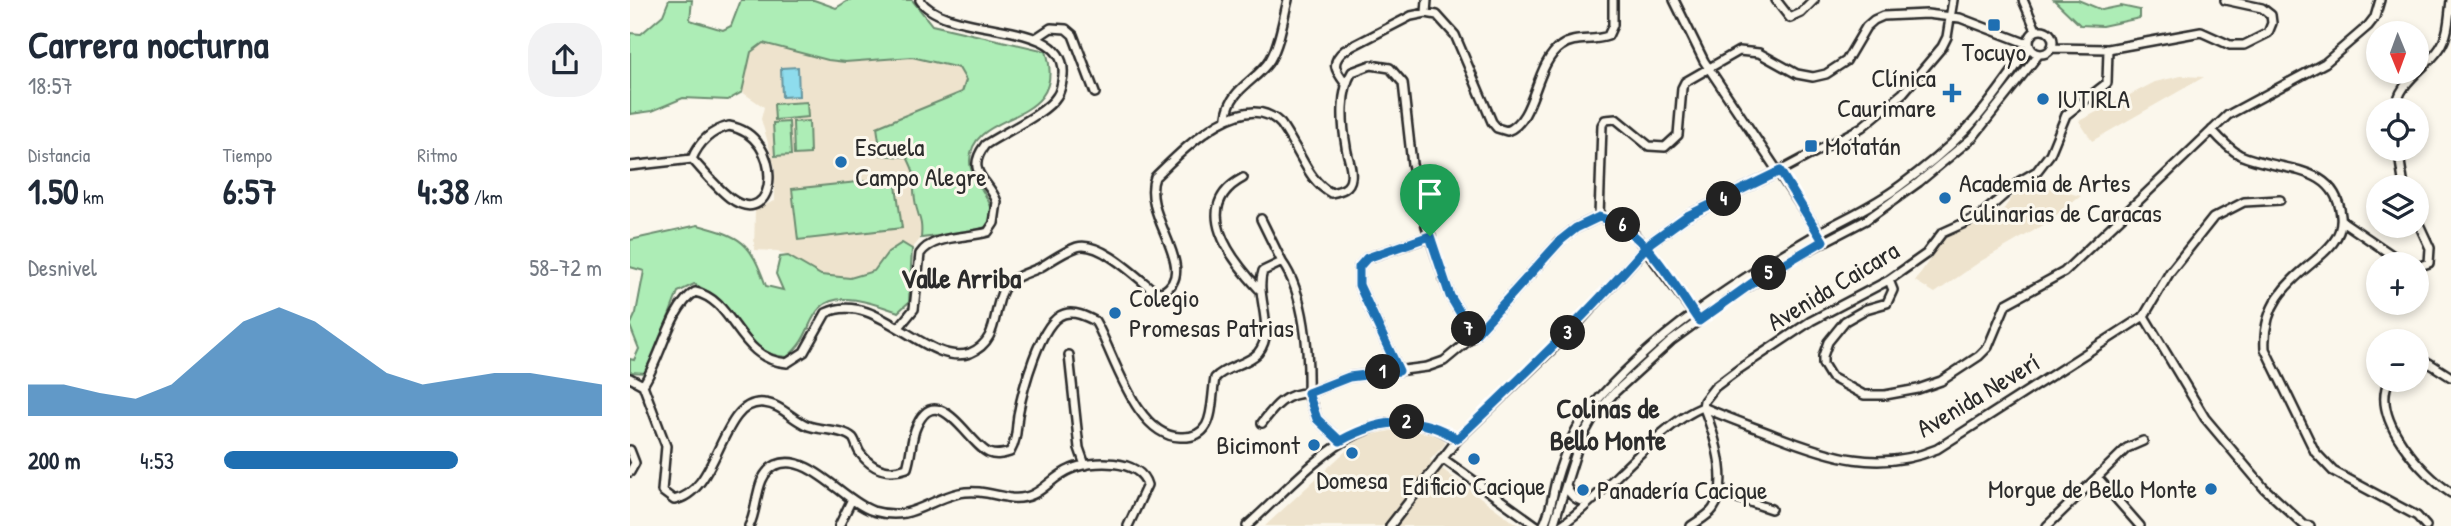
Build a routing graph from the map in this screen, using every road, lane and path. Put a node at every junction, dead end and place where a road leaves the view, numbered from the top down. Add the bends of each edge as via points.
1 (920, 0) edge
2 (1288, 0) edge
3 (1427, 0) edge
4 (1613, 0) edge
5 (1674, 0) edge
6 (1776, 0) edge
7 (1814, 0) edge
8 (1953, 0) edge
9 (2023, 0) edge
10 (2225, 0) edge
11 (2380, 0) edge
12 (2451, 0) edge
13 (1426, 13) junction
14 (1952, 16) junction
15 (2036, 30) junction
16 (1036, 38) junction
17 (2029, 45) junction
18 (2052, 48) junction
19 (2108, 49) junction
20 (2039, 54) junction
21 (1708, 68) junction
22 (1345, 83) junction
23 (1095, 93) dead end
24 (2399, 98) edge
25 (1227, 116) junction
26 (2212, 130) junction
27 (691, 159) junction
28 (630, 166) edge
29 (1780, 171) junction
30 (1243, 178) dead end
31 (2280, 201) dead end
32 (1599, 217) junction
33 (1261, 219) dead end
34 (2342, 221) junction
35 (1430, 236) junction
36 (1821, 237) junction
37 (2424, 238) edge
38 (1646, 247) junction
39 (2387, 252) edge
40 (1282, 261) junction
41 (2429, 263) edge
42 (1889, 281) junction
43 (1259, 289) junction
44 (2144, 316) junction
45 (1697, 318) junction
46 (900, 326) junction
47 (1474, 336) junction
48 (1069, 355) dead end
49 (2429, 363) edge
50 (1399, 371) junction
51 (2451, 377) edge
52 (630, 378) edge
53 (643, 385) junction
54 (2385, 392) edge
55 (1308, 393) junction
56 (1703, 407) junction
57 (1262, 423) dead end
58 (1457, 439) junction
59 (1340, 441) junction
60 (2143, 442) dead end
61 (630, 450) edge
62 (1442, 458) junction
63 (1085, 465) junction
64 (630, 472) edge
65 (2098, 478) junction
66 (1565, 480) junction
67 (1720, 492) junction
68 (2451, 493) edge
69 (1597, 498) junction
70 (851, 501) junction
71 (1771, 509) dead end
72 (749, 526) edge
73 (839, 526) edge
74 (1128, 526) edge
75 (1247, 526) edge
76 (1390, 526) edge
77 (1537, 526) edge
78 (1543, 526) edge
79 (1553, 526) edge
80 (1560, 526) edge
81 (1691, 526) edge
82 (2047, 526) edge
83 (2140, 526) edge
84 (2305, 526) edge
85 (2426, 526) edge

1 - 16 street via 929,10 949,18
2 - 25 street via 1270,60 1240,88 1228,105
3 - 13 street
4 - 13 street via 1614,24 1608,36 1574,40 1553,52 1520,123 1507,131 1492,122 1455,35 1437,15
5 - 21 street
6 - 7 street via 1790,18
8 - 14 street
9 - 15 street
10 - 19 street via 2262,8 2271,15 2268,33 2244,45 2230,45 2201,32
11 - 26 street via 2368,26 2325,63 2244,103
12 - 24 street via 2447,35
13 - 22 street via 1411,16 1336,56 1335,70
14 - 17 street
14 - 21 street via 1883,16 1866,27 1846,61 1813,77 1749,51 1739,51
14 - 29 street via 1942,47 1891,104 1862,127
15 - 17 street
15 - 18 street via 2049,32
16 - 23 street via 1051,28 1066,29 1073,35
16 - 46 street via 1061,61 1058,96 979,153 980,177 998,202 994,223 988,232 924,248 914,309
17 - 20 street
17 - 36 street via 1966,130 1933,160
18 - 19 street
18 - 20 street
19 - 42 street, Avenida Caicara via 2107,83 2066,115 2050,154 2037,171 1980,216 1942,233 1926,254
20 - 36 street via 1973,137 1866,220
21 - 29 street
21 - 32 street via 1685,82 1678,135 1665,147 1649,146 1616,119 1605,120
22 - 25 street via 1345,144 1352,177 1340,191 1331,193 1316,182 1281,124 1272,118 1253,113
22 - 35 street via 1352,72 1371,65 1390,68 1403,83 1412,164
25 - 46 street via 1153,183 1160,223 1177,271 1171,287 1163,292 1154,290 1099,250 1079,246 1011,280 999,300 993,330 969,353 944,353 922,344
26 - 34 street via 2238,154 2320,178 2339,202
26 - 42 street via 2064,272 2006,304 1989,347 1979,356 1941,381 1918,389 1864,395 1831,377 1823,356 1845,321 1887,303 1893,290
27 - 27 street via 698,144 712,133 729,126 737,128 761,146 770,191 756,203 732,199
27 - 28 street
29 - 36 street
29 - 38 street via 1687,216
30 - 43 street via 1223,191 1216,218 1244,273
31 - 44 street via 2244,202 2213,218 2170,272
32 - 38 street via 1623,226
32 - 47 street via 1561,240
33 - 40 street
34 - 39 street
34 - 85 street via 2330,247 2274,299 2264,331 2265,349 2315,452 2333,471 2417,516
35 - 47 street via 1450,296
35 - 50 street via 1367,258 1359,267 1359,285
36 - 45 street via 1754,273
37 - 41 street via 2431,254
38 - 45 street
38 - 58 street via 1569,332
40 - 43 street via 1263,271
40 - 55 street via 1301,305
42 - 56 street, Avenida Caicara via 1811,321 1739,369 1715,387
43 - 53 street via 1265,314 1262,344 1251,358 1215,378 1207,427 1191,438 1172,437 1148,424 1095,321 1076,313 1053,320 1045,332 1025,385 1016,443 1010,452 998,455 977,446 949,413 934,410 925,414 915,431 907,468 887,472 875,467 846,434 808,426 760,402 742,410 709,471 691,493 674,500 662,491 666,446
44 - 56 street, Avenida Neverí via 1947,443 1905,460 1867,463 1837,458
44 - 84 street via 2205,418 2264,488
45 - 66 street via 1594,416
45 - 78 street via 1636,362 1587,412 1557,479
46 - 53 street via 853,309 834,309 822,317 797,359 777,362 754,350 713,300 695,292 681,302
47 - 50 street via 1444,361
48 - 63 street
49 - 51 street
50 - 55 street via 1349,377
52 - 53 street
54 - 68 street via 2393,424 2422,471
55 - 57 street via 1284,398
55 - 59 street via 1317,419
56 - 67 street via 1715,448
56 - 69 street via 1677,420
58 - 59 street via 1429,425 1400,422 1370,426
58 - 62 street
59 - 75 street
60 - 65 street via 2127,448
61 - 64 street via 635,463
62 - 76 street
62 - 77 street
63 - 70 street via 1023,498 967,492 912,514 873,511
63 - 74 street via 1126,466 1144,478 1146,493
65 - 82 street
65 - 83 street
66 - 69 street via 1575,498 1589,502
66 - 79 street
67 - 71 street
67 - 81 street via 1712,512
69 - 80 street
70 - 72 street via 811,470 782,463 769,469 761,481
70 - 73 street

